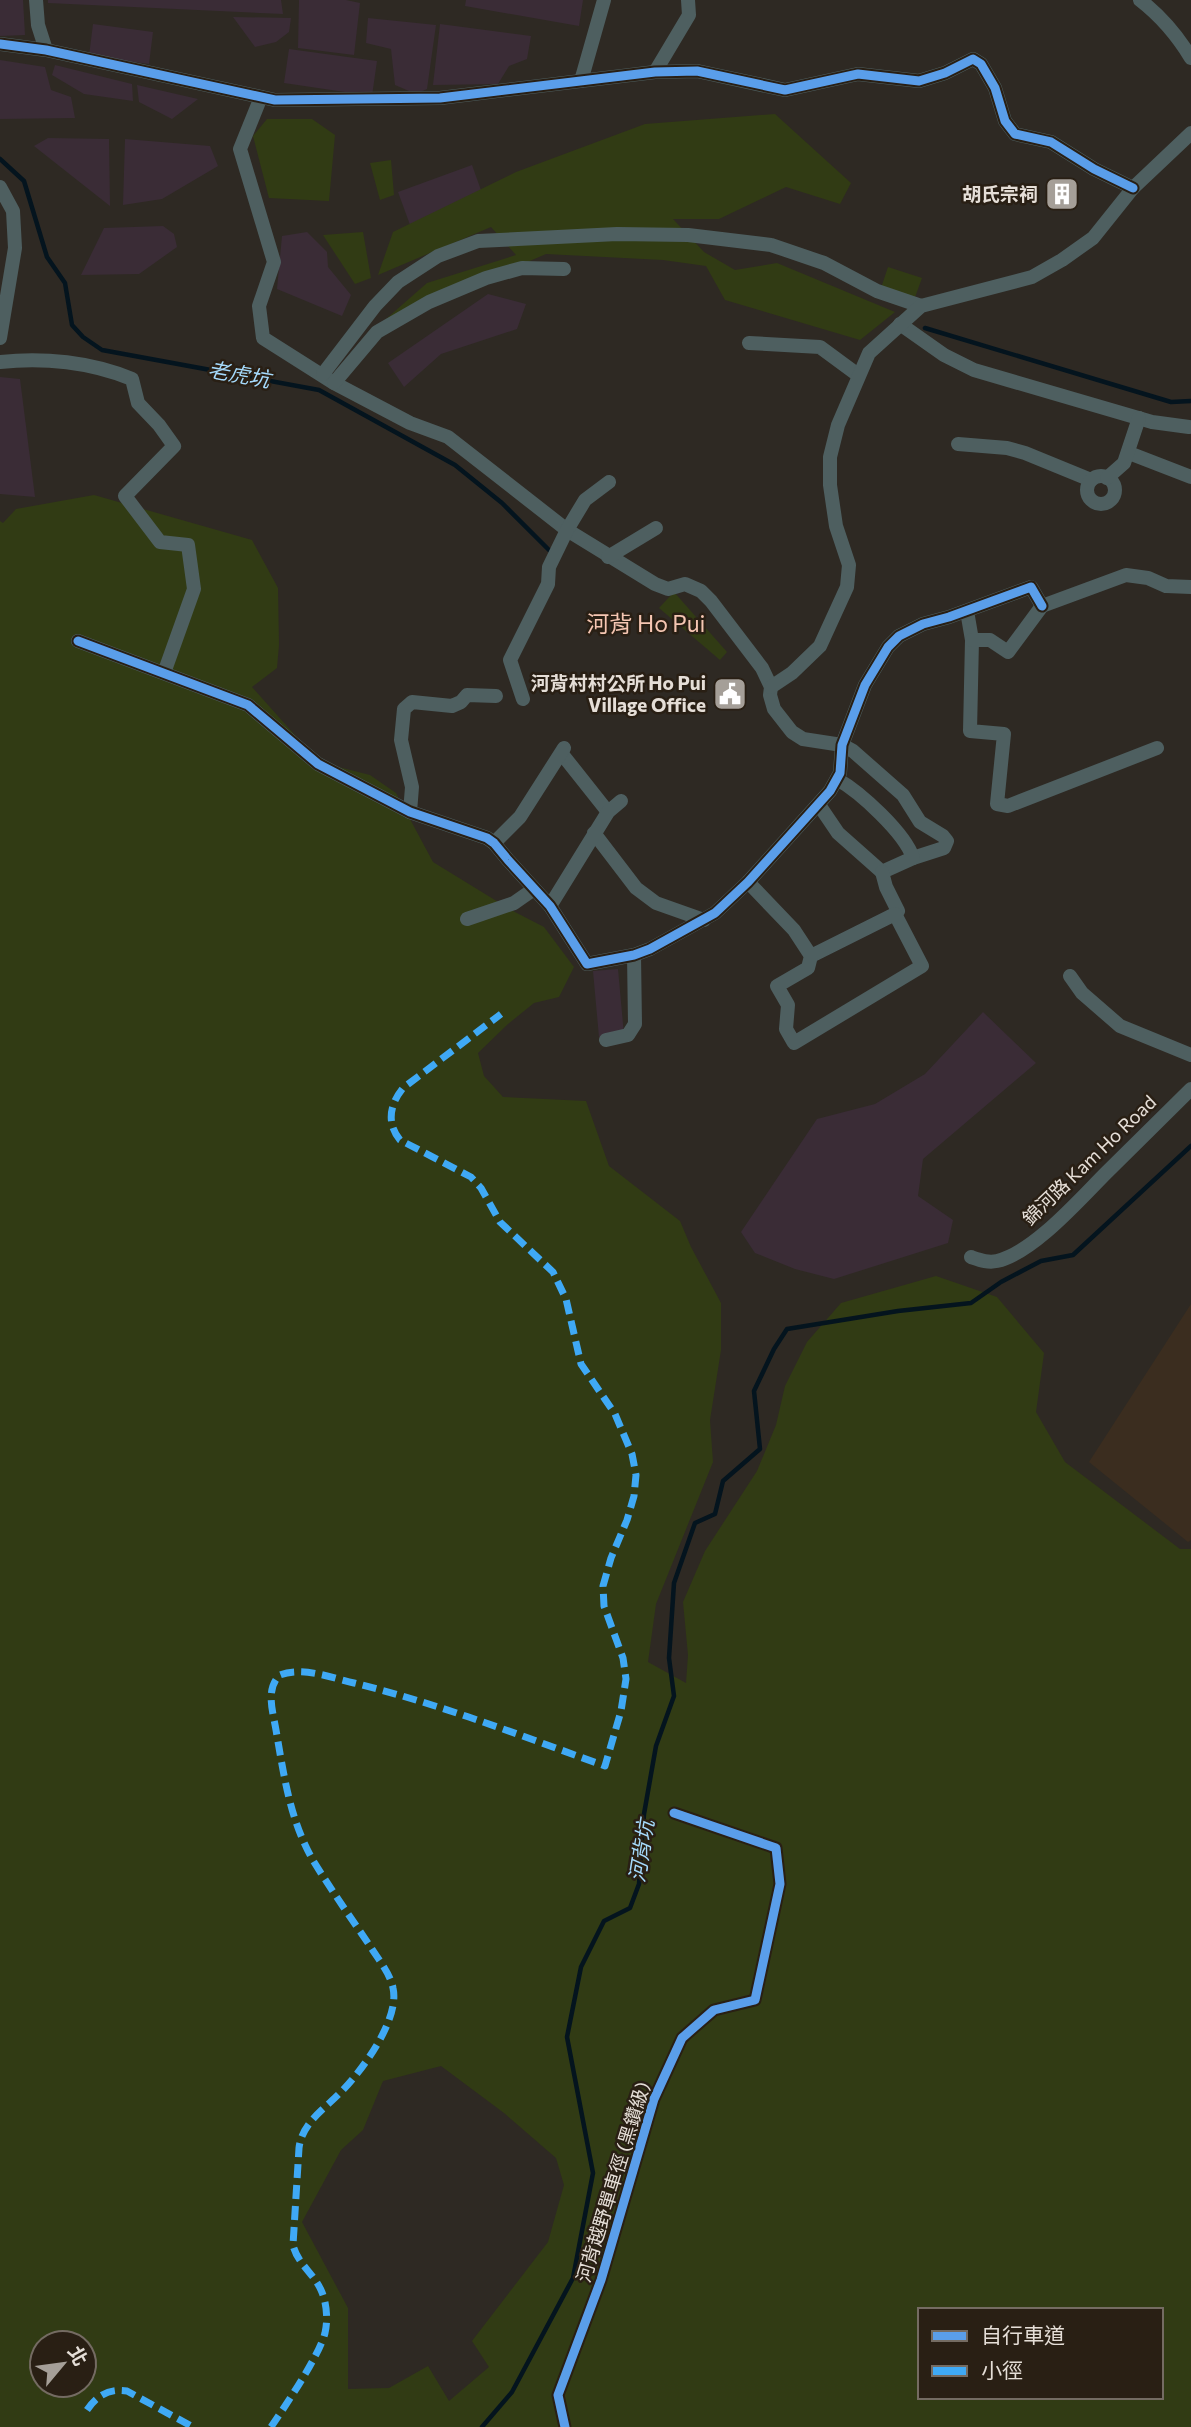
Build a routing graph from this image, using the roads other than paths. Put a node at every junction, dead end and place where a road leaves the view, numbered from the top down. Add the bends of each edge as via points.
1 (36, 0) edge
2 (604, 0) edge
3 (688, 0) edge
4 (1140, 0) edge
5 (0, 44) edge
6 (46, 50) junction
7 (1191, 58) edge
8 (655, 72) junction
9 (582, 81) junction
10 (261, 97) junction
11 (1191, 133) edge
12 (0, 187) edge
13 (1133, 188) junction
14 (564, 269) dead end
15 (921, 306) junction
16 (900, 324) junction
17 (0, 338) edge
18 (749, 344) dead end
19 (0, 362) edge
20 (858, 376) junction
21 (328, 378) junction
22 (1139, 418) junction
23 (1189, 427) edge
24 (958, 444) dead end
25 (1129, 453) junction
26 (1191, 477) edge
27 (1107, 478) junction
28 (1091, 480) junction
29 (609, 482) dead end
30 (656, 528) dead end
31 (567, 530) junction
32 (608, 557) junction
33 (1191, 587) edge
34 (1042, 606) junction
35 (967, 611) junction
36 (972, 640) junction
37 (78, 641) dead end
38 (164, 673) junction
39 (771, 687) junction
40 (496, 696) dead end
41 (523, 699) dead end
42 (842, 745) junction
43 (1157, 748) dead end
44 (837, 779) junction
45 (621, 802) dead end
46 (819, 805) junction
47 (410, 812) junction
48 (608, 812) junction
49 (594, 834) junction
50 (495, 843) junction
51 (913, 858) junction
52 (882, 872) junction
53 (748, 882) junction
54 (534, 889) junction
55 (550, 906) junction
56 (895, 914) junction
57 (467, 919) dead end
58 (704, 920) junction
59 (634, 955) junction
60 (811, 956) junction
61 (1070, 976) dead end
62 (606, 1040) dead end
63 (1191, 1055) edge
64 (1191, 1089) edge
65 (971, 1257) dead end

1 - 6 street
2 - 9 street
3 - 8 street via 689,15
4 - 7 street via 1159,15
5 - 6 street
6 - 10 street
8 - 9 street
8 - 13 street via 705,71 785,90 858,74 919,80 976,59 1015,134 1051,142
9 - 10 street via 440,98
10 - 21 street via 240,149 274,262 259,306 263,338
11 - 13 street
12 - 17 street via 13,211 15,248
13 - 15 street via 1093,238 1049,269
14 - 21 street via 522,268 429,302 377,332
15 - 16 street
15 - 21 street via 771,245 665,234 478,241 438,256 398,282 375,306
16 - 20 street via 869,353
16 - 22 street via 974,370
18 - 20 street via 820,347
19 - 38 street via 75,363 132,379 138,404 174,446 125,496 160,542 188,544 194,589
20 - 39 street via 835,433 830,467 836,526 849,565 847,587 820,646
21 - 31 street via 410,423 448,437
22 - 23 street
22 - 25 street
24 - 28 street via 1007,448
25 - 26 street
25 - 27 street
27 - 28 street
27 - 28 street via 1115,492 1103,504 1088,496
29 - 31 street via 585,500
30 - 32 street
31 - 32 street
31 - 41 street via 550,567 548,584 510,660
32 - 39 street via 662,588 685,584 701,591 762,668
33 - 34 street via 1166,586 1126,575
34 - 35 street via 1031,587
34 - 36 street via 1008,652 990,640
35 - 36 street
35 - 42 street via 908,630 888,647 865,685
36 - 43 street via 970,731 1004,734 997,804 1008,806
37 - 38 street
38 - 47 street via 248,705 318,764
39 - 42 street via 774,709 796,736
40 - 47 street via 467,695 452,706 412,702 404,709 401,740 412,787
42 - 44 street
42 - 51 street via 903,795 920,822 947,841 944,848
44 - 46 street
44 - 51 street via 853,788 907,843
45 - 48 street
46 - 52 street via 838,833
46 - 53 street
47 - 50 street
48 - 49 street
48 - 50 street via 563,751 520,817
49 - 55 street
49 - 58 street via 636,888 656,903
50 - 54 street
51 - 52 street
52 - 56 street via 898,911
53 - 58 street
53 - 60 street via 794,930
54 - 55 street
54 - 57 street via 514,903
55 - 59 street via 587,964
56 - 60 street
56 - 60 street via 922,966 794,1043 786,1029 788,1005 777,986 808,968
58 - 59 street
59 - 62 street via 635,1024 628,1035
61 - 63 street via 1120,1027
64 - 65 street, 錦河路 Kam Ho Road via 1030,1243 997,1261

